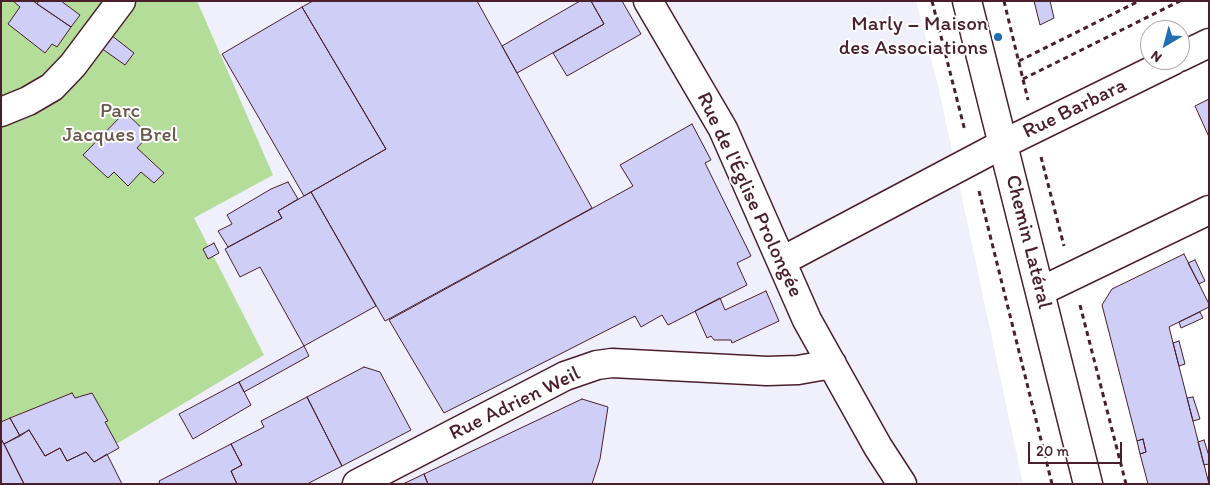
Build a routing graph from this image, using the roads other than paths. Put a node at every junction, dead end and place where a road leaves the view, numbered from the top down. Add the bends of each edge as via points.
1 (121, 1) edge
2 (648, 1) edge
3 (967, 1) edge
4 (1209, 43) edge
5 (1190, 52) edge
6 (1154, 70) edge
7 (1, 112) edge
8 (1003, 144) junction
9 (1209, 210) edge
10 (782, 261) junction
11 (1041, 291) junction
12 (832, 364) junction
13 (357, 484) edge
14 (902, 484) edge
15 (1088, 484) edge

1 - 7 street via 52,87
2 - 10 street, Rue de l'Église Prolongée via 723,129
3 - 8 street, Chemin Latéral
4 - 5 street
6 - 8 street, Rue Barbara
8 - 10 street, Rue Barbara
8 - 11 street, Chemin Latéral
9 - 11 street
10 - 12 street, Rue de l'Église Prolongée
11 - 15 street, Chemin Latéral
12 - 13 street, Rue Adrien Weil via 767,371 612,363 597,365 565,376
12 - 14 street, Rue de l'Église Prolongée

